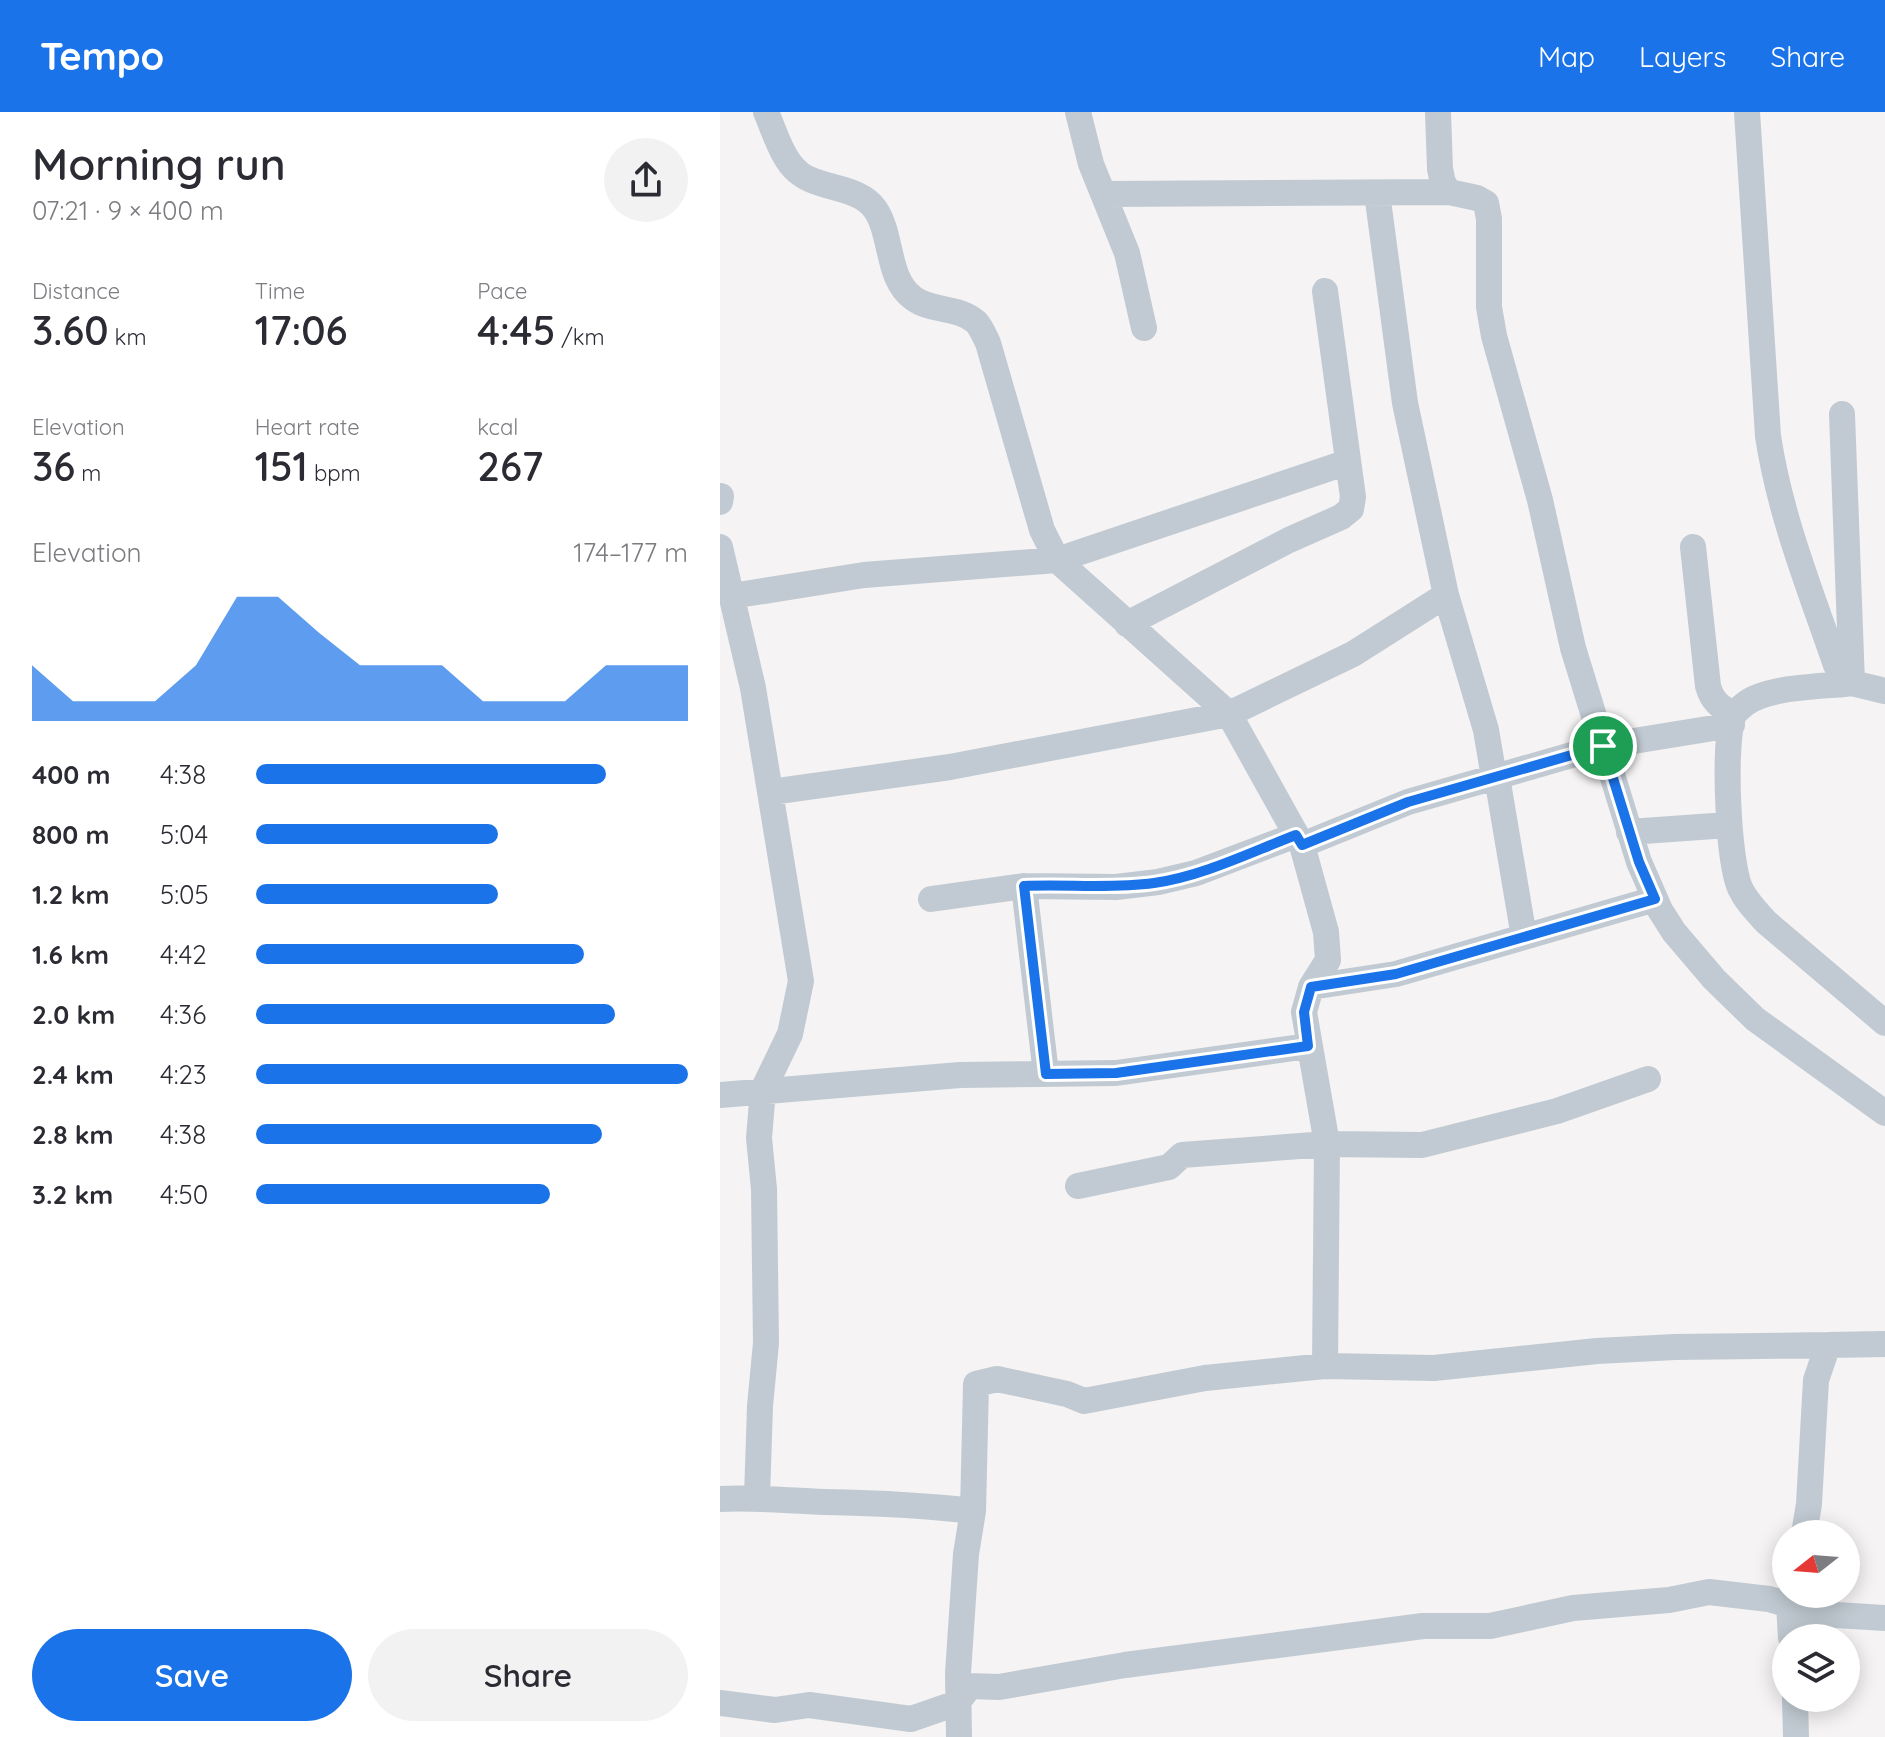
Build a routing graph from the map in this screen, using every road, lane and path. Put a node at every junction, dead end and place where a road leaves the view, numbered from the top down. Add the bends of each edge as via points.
1 (766, 112) edge
2 (1078, 112) edge
3 (1438, 112) edge
4 (1747, 112) edge
5 (1449, 192) junction
6 (1377, 193) junction
7 (1104, 194) junction
8 (1325, 291) dead end
9 (1144, 328) dead end
10 (1842, 414) dead end
11 (1348, 462) junction
12 (721, 496) edge
13 (720, 502) edge
14 (720, 547) edge
15 (1693, 547) dead end
16 (1057, 560) junction
17 (1446, 595) junction
18 (732, 596) junction
19 (1127, 624) junction
20 (732, 647) edge
21 (1852, 683) junction
22 (1885, 691) edge
23 (1229, 714) junction
24 (1732, 720) junction
25 (1603, 746) junction
26 (1494, 777) junction
27 (771, 792) junction
28 (1728, 825) junction
29 (1629, 832) junction
30 (1299, 840) junction
31 (1024, 886) junction
32 (931, 899) dead end
33 (1655, 899) junction
34 (1524, 937) junction
35 (1311, 987) junction
36 (1885, 1023) edge
37 (1308, 1046) junction
38 (1046, 1074) junction
39 (1648, 1079) dead end
40 (763, 1090) junction
41 (720, 1095) edge
42 (1885, 1113) edge
43 (1327, 1144) junction
44 (1078, 1186) dead end
45 (1828, 1345) junction
46 (1872, 1345) edge
47 (1325, 1366) junction
48 (757, 1497) junction
49 (720, 1499) edge
50 (973, 1511) junction
51 (1806, 1520) edge
52 (1772, 1599) edge
53 (1799, 1608) edge
54 (1885, 1618) edge
55 (720, 1703) edge
56 (957, 1703) junction
57 (1795, 1712) edge
58 (959, 1737) edge
59 (1796, 1737) edge

1 - 16 street via 796,171 873,206 903,289 915,300 959,312 977,323 988,343 1042,530
2 - 7 street
3 - 5 street via 1440,169
4 - 21 street via 1775,480 1836,665
5 - 6 street
5 - 25 street via 1486,203 1494,336
6 - 7 street
6 - 17 street via 1405,403
7 - 9 street via 1127,253
8 - 11 street
10 - 21 street
11 - 16 street
11 - 19 street via 1353,497 1351,509 1341,517
12 - 13 street
14 - 18 street
15 - 24 street via 1708,686
16 - 18 street via 864,575
16 - 19 street
17 - 23 street via 1353,654
17 - 26 street via 1486,730
18 - 20 street
19 - 23 street
20 - 27 street
21 - 22 street
21 - 24 street via 1772,693 1748,701
23 - 27 street via 950,767
23 - 30 street
24 - 25 street
24 - 28 street
25 - 26 street
25 - 29 street
26 - 30 street
26 - 34 street
27 - 40 street via 801,981 790,1034
28 - 29 street
28 - 36 street via 1739,885 1749,903
29 - 33 street
30 - 31 street via 1158,882
30 - 35 street via 1326,932 1328,960
31 - 32 street
31 - 38 street
33 - 34 street
33 - 42 street via 1674,932 1755,1019
34 - 35 street via 1396,974
35 - 37 street via 1304,1012
37 - 38 street via 1116,1073
37 - 43 street
38 - 40 street
39 - 43 street via 1557,1111 1422,1145
40 - 41 street
40 - 48 street via 759,1138 766,1343
43 - 44 street via 1182,1155 1169,1167
43 - 47 street
45 - 46 street
45 - 47 street via 1597,1351 1434,1368
45 - 51 street via 1816,1380
47 - 50 street via 1205,1378 1084,1401 997,1379 976,1384
48 - 49 street
48 - 50 street
50 - 56 street
52 - 56 street via 1709,1592 1573,1608 1490,1626 1423,1626 999,1687 970,1686
53 - 54 street via 1804,1613
55 - 56 street via 775,1710 809,1705 911,1719
56 - 58 street
57 - 59 street

